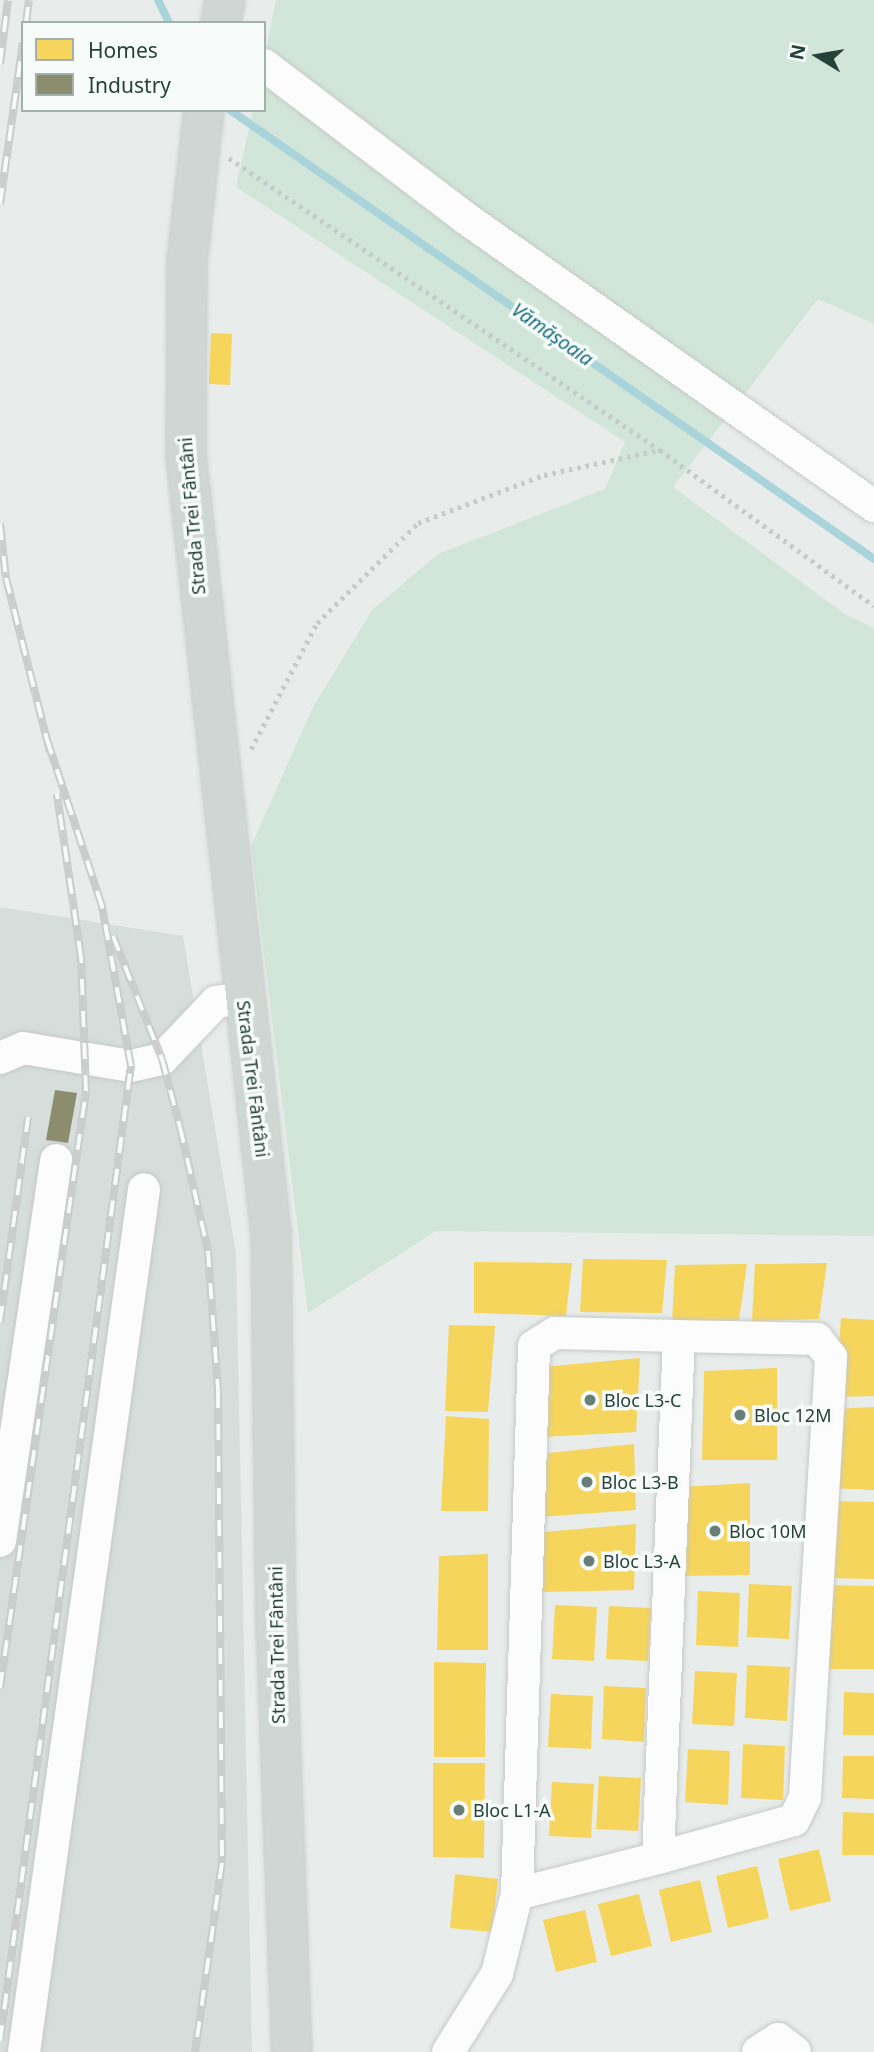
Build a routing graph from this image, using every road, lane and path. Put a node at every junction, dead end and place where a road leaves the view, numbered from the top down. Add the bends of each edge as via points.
1 (225, 0) edge
2 (222, 21) edge
3 (266, 67) edge
4 (202, 124) edge
5 (660, 450) junction
6 (874, 506) edge
7 (874, 606) edge
8 (216, 768) junction
9 (243, 998) junction
10 (0, 1058) edge
11 (55, 1160) dead end
12 (144, 1189) dead end
13 (679, 1336) junction
14 (0, 1541) edge
15 (658, 1858) junction
16 (517, 1894) junction
17 (24, 2052) edge
18 (292, 2052) edge
19 (448, 2052) edge
20 (758, 2052) edge
21 (795, 2052) edge

1 - 2 main road
3 - 6 street via 464,217
4 - 5 path
4 - 8 main road, Strada Trei Fântâni via 187,261 185,429
5 - 7 path
5 - 8 path via 544,475 418,523 317,623 244,763
8 - 9 main road, Strada Trei Fântâni
9 - 10 street via 216,1002 162,1059 131,1066 23,1048
9 - 18 main road, Strada Trei Fântâni via 274,1288 276,1621
11 - 14 street
12 - 17 street
13 - 15 street
13 - 15 street via 817,1339 831,1357 805,1797 794,1820
13 - 16 street via 555,1333 534,1346
15 - 16 street
16 - 19 street via 497,1974
20 - 21 street via 778,2039

